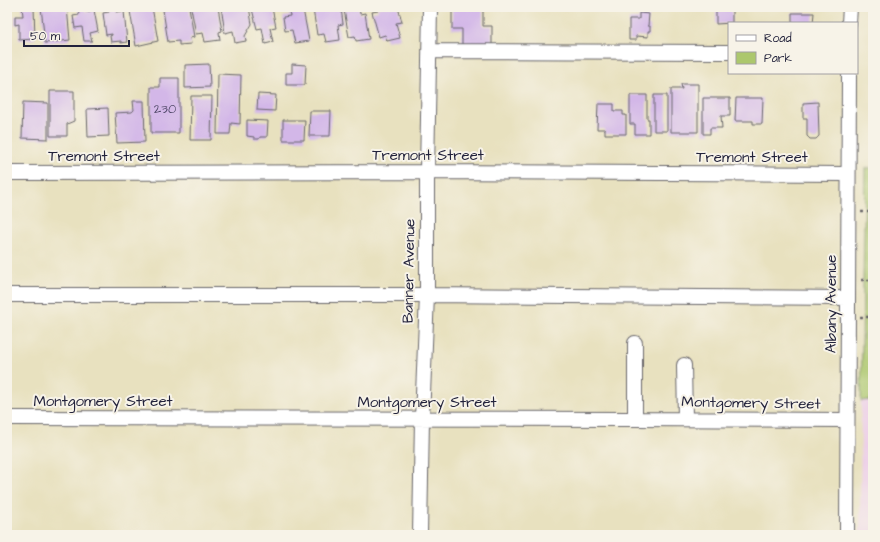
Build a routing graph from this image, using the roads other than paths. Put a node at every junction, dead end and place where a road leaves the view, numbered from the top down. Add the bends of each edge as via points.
1 (430, 7) edge
2 (850, 7) edge
3 (849, 22) edge
4 (430, 51) junction
5 (728, 52) edge
6 (849, 74) edge
7 (427, 172) junction
8 (7, 173) edge
9 (848, 174) junction
10 (7, 295) edge
11 (427, 295) junction
12 (848, 298) junction
13 (635, 343) dead end
14 (684, 365) dead end
15 (7, 418) edge
16 (422, 418) junction
17 (635, 418) junction
18 (685, 419) junction
19 (847, 420) junction
20 (420, 535) edge
21 (847, 535) edge

1 - 4 street, Banner Avenue
2 - 3 street
4 - 5 street
4 - 7 street, Banner Avenue
6 - 9 street, Albany Avenue
7 - 8 street, Tremont Street
7 - 9 street, Tremont Street
7 - 11 street, Banner Avenue
9 - 12 street, Albany Avenue
10 - 11 street
11 - 12 street
11 - 16 street, Banner Avenue
12 - 19 street, Albany Avenue
13 - 17 street
14 - 18 street
15 - 16 street, Montgomery Street
16 - 17 street, Montgomery Street
16 - 20 street, Banner Avenue
17 - 18 street, Montgomery Street
18 - 19 street, Montgomery Street
19 - 21 street, Albany Avenue

